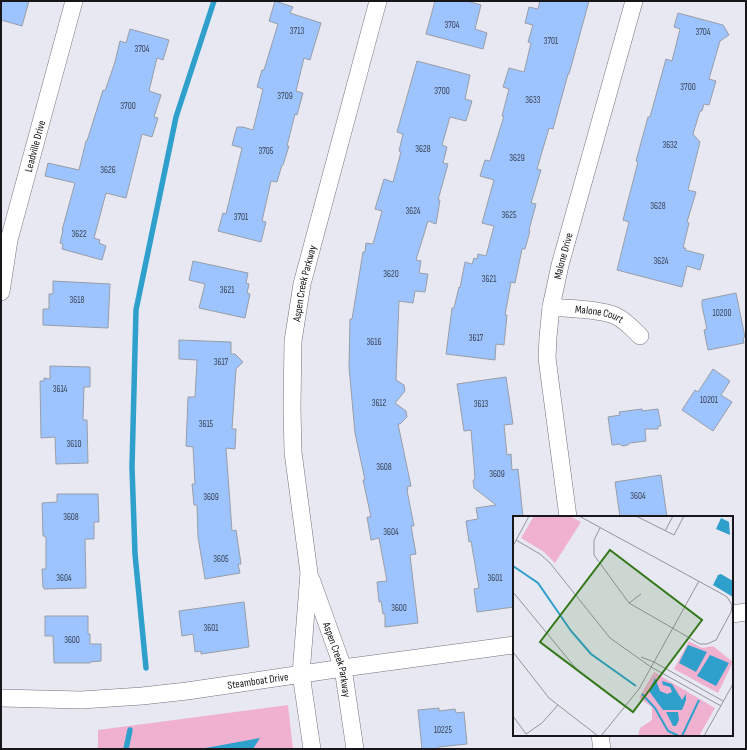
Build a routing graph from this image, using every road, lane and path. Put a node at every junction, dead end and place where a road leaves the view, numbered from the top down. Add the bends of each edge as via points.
1 (74, 1) edge
2 (378, 1) edge
3 (634, 1) edge
4 (1, 292) edge
5 (551, 307) junction
6 (640, 336) dead end
7 (568, 516) edge
8 (309, 573) junction
9 (746, 612) edge
10 (733, 614) edge
11 (513, 645) edge
12 (344, 668) junction
13 (301, 674) junction
14 (1, 698) edge
15 (600, 736) edge
16 (312, 749) edge
17 (355, 749) edge
18 (602, 749) edge

1 - 4 street, Leadville Drive via 9,240
2 - 8 street, Aspen Creek Parkway via 302,284 293,341 293,452
3 - 5 street, Malone Drive via 560,266
5 - 6 street, Malone Court via 615,316 629,324
5 - 7 street, Malone Drive via 547,358
8 - 12 street, Aspen Creek Parkway
8 - 13 street, Aspen Creek Parkway
9 - 10 street
11 - 12 street, Steamboat Drive
12 - 13 street, Steamboat Drive
12 - 17 street, Aspen Creek Parkway
13 - 14 street, Steamboat Drive via 142,696 81,700
13 - 16 street, Aspen Creek Parkway
15 - 18 street

